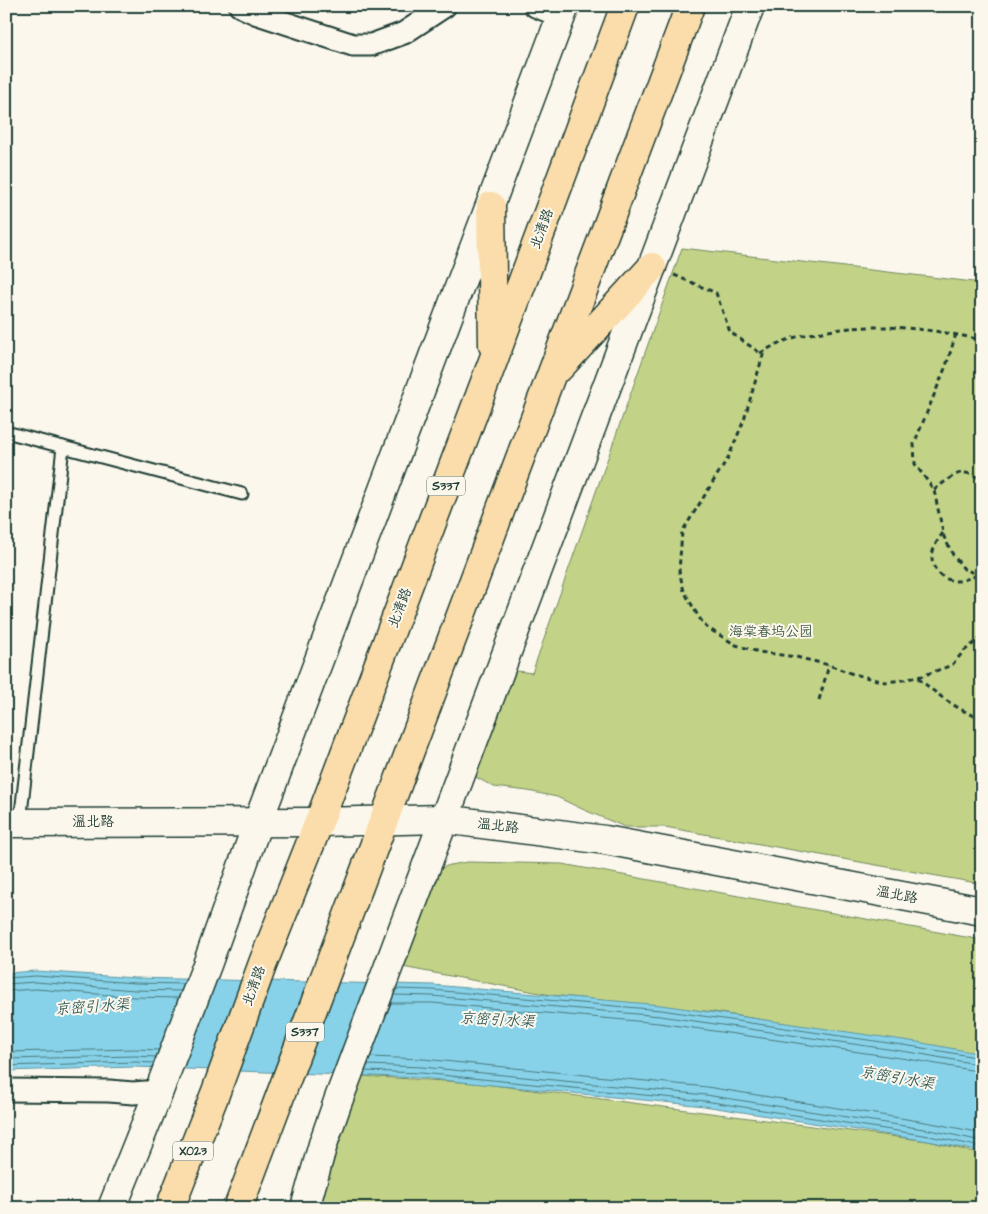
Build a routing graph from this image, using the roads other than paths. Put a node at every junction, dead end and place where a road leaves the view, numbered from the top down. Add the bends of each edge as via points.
1 (240, 6) edge
2 (445, 6) edge
3 (535, 6) edge
4 (625, 6) edge
5 (690, 6) edge
6 (750, 6) edge
7 (564, 12) edge
8 (491, 206) junction
9 (663, 271) junction
10 (493, 361) junction
11 (551, 378) junction
12 (6, 432) edge
13 (63, 447) junction
14 (242, 494) dead end
15 (443, 819) junction
16 (384, 820) junction
17 (13, 822) edge
18 (258, 822) junction
19 (319, 822) junction
20 (982, 911) edge
21 (6, 1090) edge
22 (159, 1091) junction
23 (215, 1094) joint
24 (112, 1208) edge
25 (170, 1208) edge
26 (238, 1208) edge
27 (305, 1208) edge

1 - 2 street via 353,45 371,45 404,34
3 - 7 street
4 - 10 main road, 北清路 / S337
5 - 11 main road, S337
6 - 9 street
7 - 8 street
8 - 10 main road
8 - 18 street
9 - 11 main road
9 - 15 street
10 - 19 main road, 北清路 / S337
11 - 16 main road, S337
12 - 13 lane
13 - 14 lane
13 - 17 lane
15 - 16 street, 温北路
15 - 20 street, 温北路 via 605,840
15 - 27 street via 338,1101
16 - 19 street, 温北路
16 - 26 main road, S337
17 - 18 street, 温北路
18 - 19 street, 温北路
18 - 22 street
19 - 23 main road, 北清路 / S337
21 - 22 street
22 - 24 street
23 - 25 main road, 北清路 / X023

